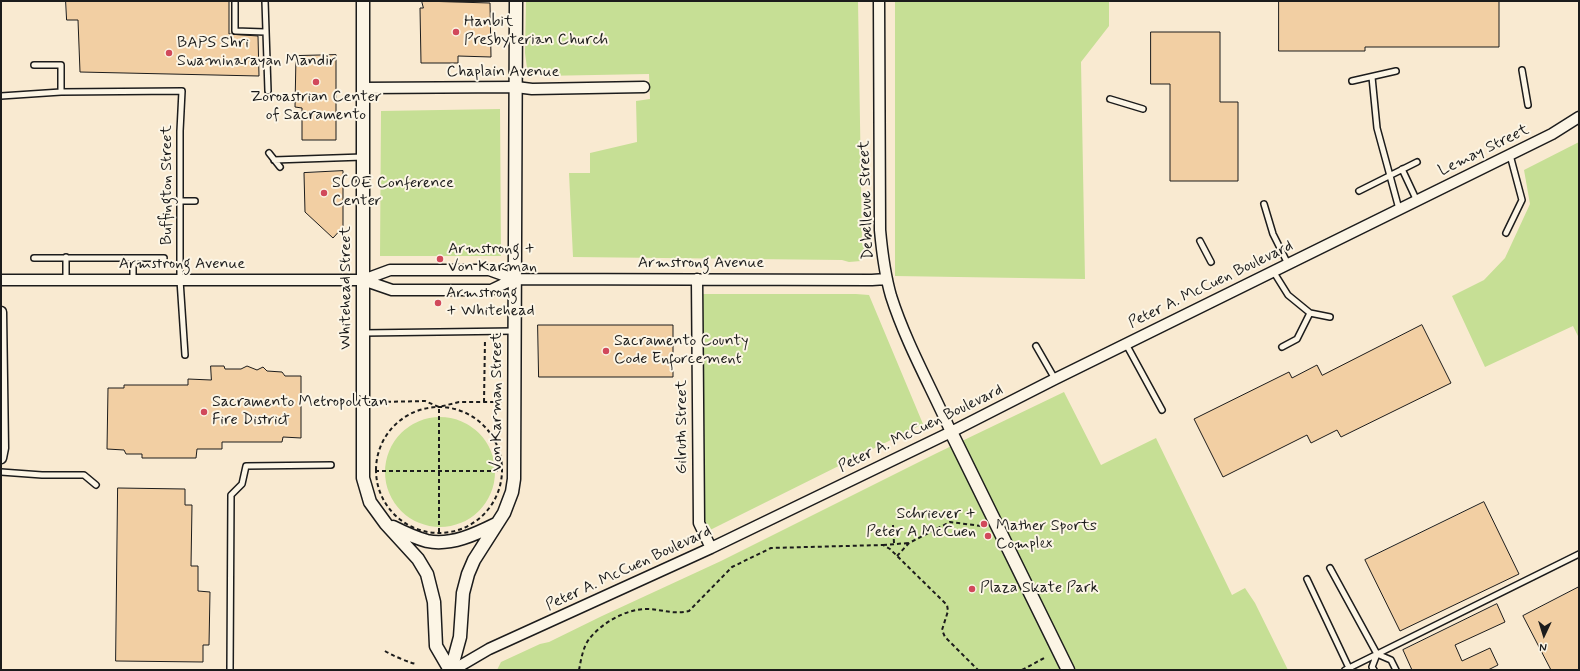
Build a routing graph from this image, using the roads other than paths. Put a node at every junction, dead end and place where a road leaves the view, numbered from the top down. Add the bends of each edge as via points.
1 (235, 1) edge
2 (265, 1) edge
3 (363, 1) edge
4 (516, 1) edge
5 (879, 1) edge
6 (265, 32) junction
7 (34, 66) dead end
8 (1522, 70) dead end
9 (1396, 71) dead end
10 (1372, 77) junction
11 (1352, 81) dead end
12 (644, 87) dead end
13 (363, 88) junction
14 (516, 88) junction
15 (268, 91) dead end
16 (61, 92) junction
17 (1, 96) edge
18 (1110, 99) dead end
19 (1528, 105) dead end
20 (1143, 109) dead end
21 (1579, 117) edge
22 (269, 153) dead end
23 (1510, 155) junction
24 (363, 157) junction
25 (274, 160) junction
26 (1417, 162) dead end
27 (280, 167) dead end
28 (1402, 169) junction
29 (1390, 175) junction
30 (1359, 191) dead end
31 (180, 201) junction
32 (195, 201) dead end
33 (1417, 201) junction
34 (1264, 204) dead end
35 (1400, 209) junction
36 (1506, 233) dead end
37 (1200, 241) dead end
38 (66, 257) junction
39 (34, 258) dead end
40 (133, 258) junction
41 (164, 258) dead end
42 (1211, 262) dead end
43 (1288, 264) junction
44 (1273, 271) junction
45 (514, 279) junction
46 (697, 279) junction
47 (887, 279) junction
48 (1, 280) edge
49 (66, 280) junction
50 (133, 280) junction
51 (180, 280) junction
52 (363, 280) junction
53 (1, 312) edge
54 (1310, 313) junction
55 (1330, 317) dead end
56 (514, 331) junction
57 (363, 333) junction
58 (1126, 344) junction
59 (1036, 346) dead end
60 (1282, 347) dead end
61 (184, 355) dead end
62 (1055, 379) junction
63 (1162, 410) dead end
64 (951, 432) junction
65 (1, 458) edge
66 (331, 465) dead end
67 (1, 472) edge
68 (96, 485) dead end
69 (386, 524) junction
70 (497, 524) junction
71 (711, 548) junction
72 (1579, 554) edge
73 (1330, 568) dead end
74 (1307, 579) dead end
75 (1377, 654) junction
76 (1347, 669) edge
77 (230, 670) edge
78 (451, 670) edge
79 (1068, 670) edge
80 (1374, 670) edge
81 (1396, 670) edge

1 - 6 lane via 235,31
2 - 6 lane
3 - 13 street, Whitehead Street
4 - 14 street, Von Karman Street
5 - 47 street, Debellevue Street via 880,230
6 - 15 lane
7 - 16 lane via 61,65
8 - 19 lane
9 - 10 lane
10 - 11 lane
10 - 29 lane via 1377,128
12 - 14 street, Chaplain Avenue
13 - 14 street, Chaplain Avenue
13 - 24 street, Whitehead Street
14 - 45 street, Von Karman Street
16 - 17 lane
16 - 31 lane, Buffington Street via 182,91
18 - 20 lane
21 - 23 street, Lemay Street
22 - 25 lane
23 - 33 street, Lemay Street
23 - 36 lane via 1522,200
24 - 25 lane
24 - 52 street, Whitehead Street
25 - 27 lane
26 - 28 lane
28 - 29 lane
28 - 33 lane
29 - 30 lane
29 - 35 lane
31 - 32 lane
31 - 51 lane, Buffington Street
33 - 35 street, Lemay Street
34 - 43 lane via 1273,234
35 - 43 street, Peter A. McCuen Boulevard
37 - 42 lane
38 - 39 lane
38 - 40 lane
38 - 49 lane
40 - 41 lane
40 - 50 lane
43 - 44 street, Peter A. McCuen Boulevard
44 - 54 lane via 1288,295
44 - 58 street, Peter A. McCuen Boulevard
45 - 46 street, Armstrong Avenue
45 - 52 street, Armstrong Avenue via 489,270 390,270
45 - 52 street, Armstrong Avenue via 491,290 392,290
45 - 56 street, Von Karman Street
46 - 47 street, Armstrong Avenue
46 - 71 street, Gilruth Street via 699,523
47 - 64 street, Debellevue Street via 900,320
48 - 49 street, Armstrong Avenue
49 - 50 street, Armstrong Avenue
50 - 51 street, Armstrong Avenue
51 - 52 street, Armstrong Avenue
51 - 61 lane, Buffington Street
52 - 57 street, Whitehead Street
53 - 65 street
54 - 55 lane
54 - 60 lane via 1297,339
56 - 57 lane
56 - 70 street, Von Karman Street via 514,480 509,501
57 - 69 street, Whitehead Street via 363,478 370,502
58 - 62 street, Peter A. McCuen Boulevard
58 - 63 lane
59 - 62 lane
62 - 64 street, Peter A. McCuen Boulevard
64 - 71 street, Peter A. McCuen Boulevard
64 - 79 street
66 - 77 lane via 246,466 242,484 231,495
67 - 68 lane via 84,475
69 - 70 street via 428,541 441,542 458,540
69 - 78 street, Whitehead Street via 411,550 427,574 434,602 436,646
70 - 78 street, Von Karman Street via 468,574 463,593 460,637
71 - 78 street, Peter A. McCuen Boulevard
72 - 75 lane
73 - 75 lane
74 - 76 lane
75 - 76 lane
75 - 80 lane via 1372,667
75 - 81 lane via 1391,660

